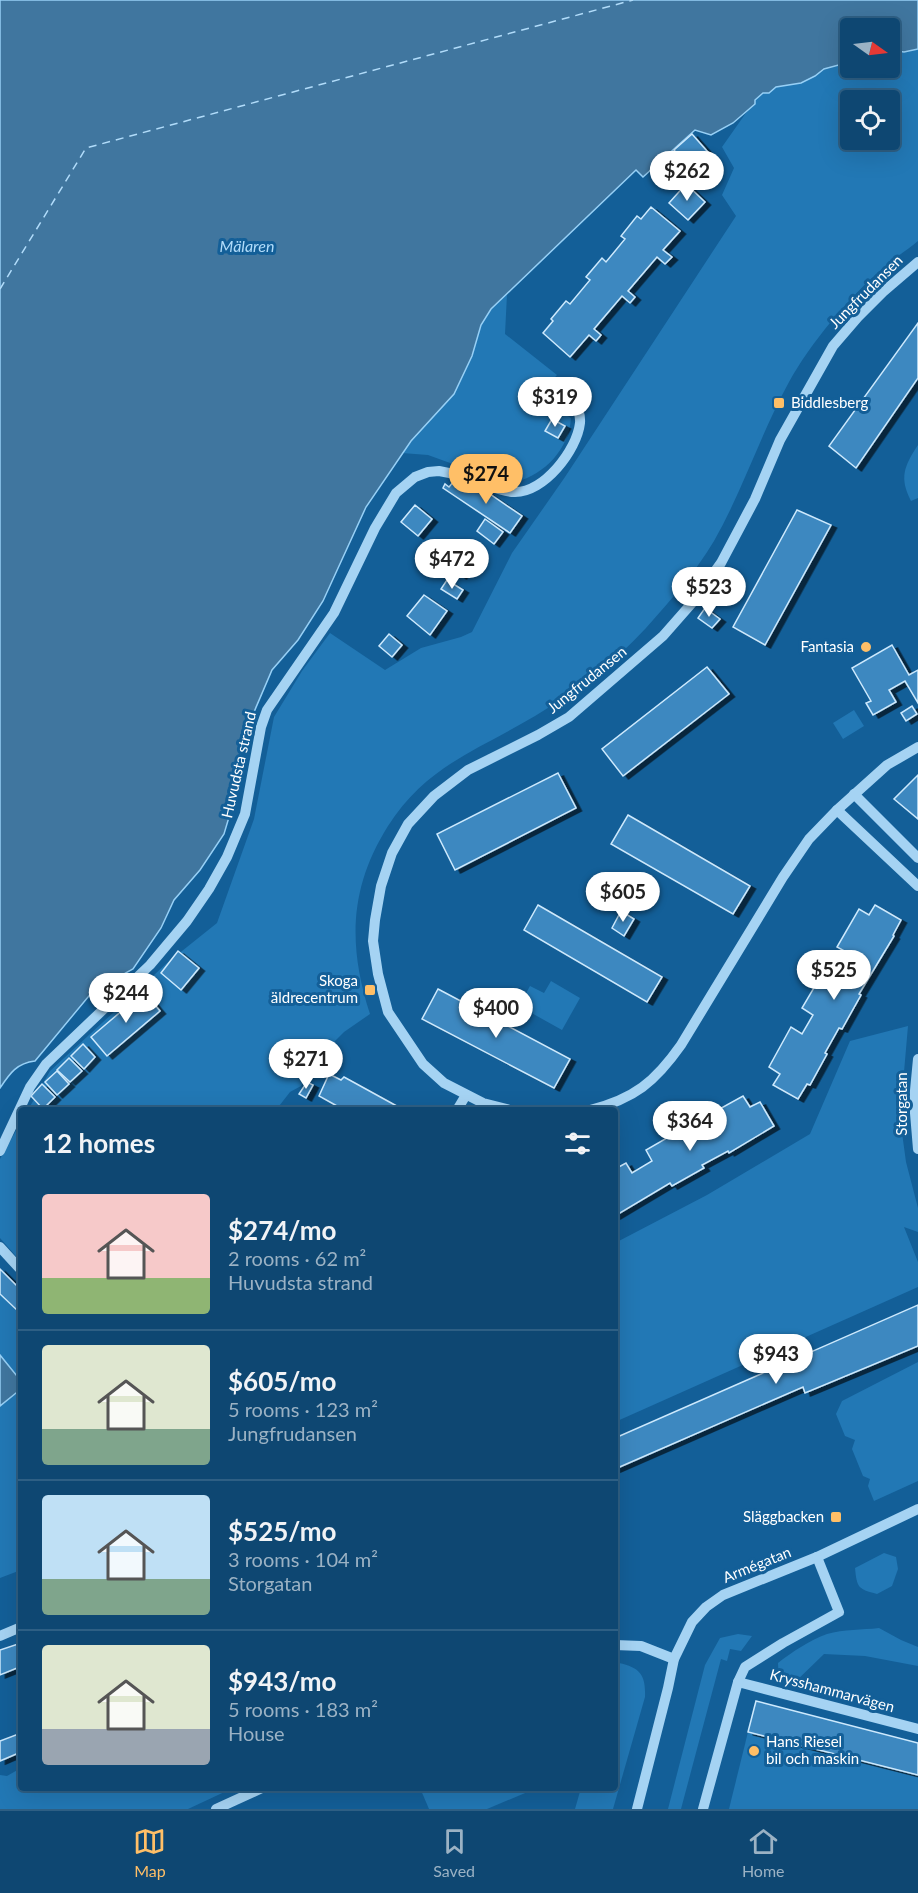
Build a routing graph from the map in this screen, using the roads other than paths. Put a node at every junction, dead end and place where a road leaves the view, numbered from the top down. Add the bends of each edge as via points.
1 (918, 262) edge
2 (571, 392) dead end
3 (918, 747) edge
4 (854, 794) junction
5 (837, 810) junction
6 (918, 858) edge
7 (918, 886) edge
8 (918, 1059) edge
9 (466, 1095) junction
10 (21, 1107) edge
11 (459, 1107) edge
12 (498, 1107) edge
13 (601, 1107) edge
14 (18, 1113) edge
15 (918, 1149) edge
16 (0, 1151) edge
17 (0, 1247) edge
18 (18, 1267) edge
19 (918, 1509) edge
20 (817, 1557) junction
21 (18, 1628) edge
22 (0, 1636) edge
23 (618, 1645) edge
24 (674, 1659) junction
25 (738, 1682) junction
26 (918, 1729) edge
27 (255, 1791) edge
28 (216, 1809) edge
29 (637, 1809) edge
30 (703, 1809) edge

1 - 9 street, Jungfrudansen via 833,346 780,440 721,563 663,636 569,717 468,770 434,796 408,824 392,853 381,886 373,941 388,1012 423,1064 444,1083
2 - 10 street, Huvudsta strand via 580,414 575,440 552,475 540,484 516,493 439,471 415,477 396,493 334,613 267,710 245,814 209,889 150,965 46,1064
3 - 4 street via 887,765
4 - 5 street
4 - 6 street
5 - 7 street
5 - 13 street via 809,839 783,877 666,1067 634,1094
8 - 15 street, Storgatan via 914,1101
9 - 11 street
9 - 12 street, Jungfrudansen
14 - 16 street, Huvudsta strand
17 - 18 street
19 - 20 street, Armégatan
20 - 24 street, Armégatan via 723,1595 706,1607 692,1622
20 - 25 street, Krysshammarvägen via 839,1612 745,1667
21 - 22 street
23 - 24 street via 641,1646
24 - 29 street, Armégatan
25 - 26 street, Krysshammarvägen
25 - 30 street, Krysshammarvägen
27 - 28 street

